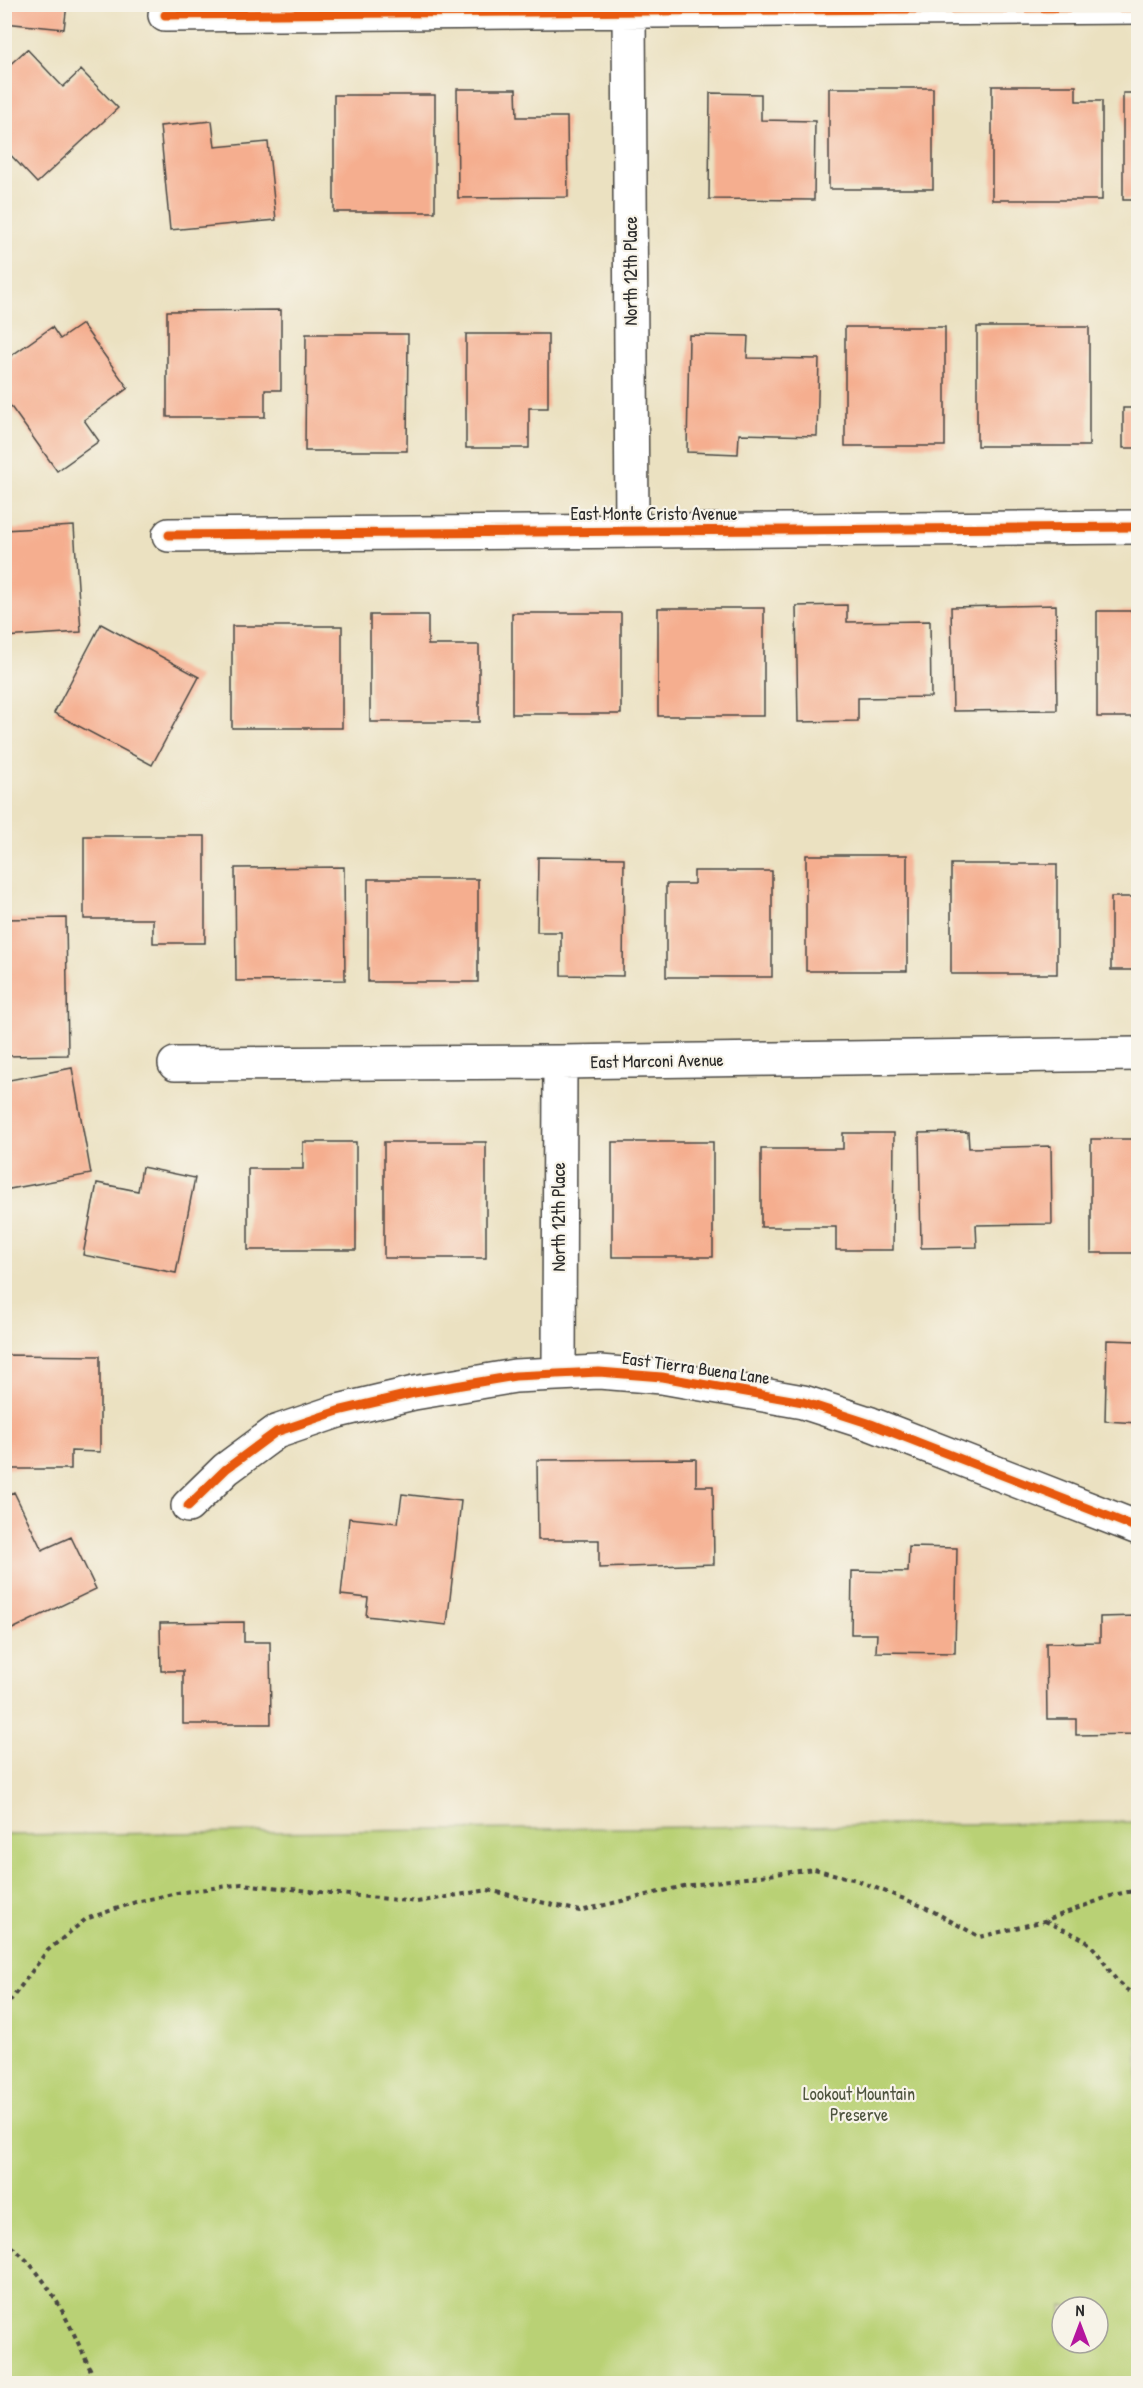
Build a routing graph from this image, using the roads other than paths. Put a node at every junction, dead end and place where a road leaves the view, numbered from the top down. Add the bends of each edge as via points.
1 (1138, 7) edge
2 (629, 11) junction
3 (165, 15) dead end
4 (1138, 527) edge
5 (632, 530) junction
6 (169, 535) dead end
7 (1138, 1054) edge
8 (560, 1062) junction
9 (175, 1064) dead end
10 (559, 1372) junction
11 (188, 1506) dead end
12 (1138, 1528) edge

1 - 2 street
2 - 3 street
2 - 5 street, North 12th Place
4 - 5 street, East Monte Cristo Avenue
5 - 6 street, East Monte Cristo Avenue
7 - 8 street, East Marconi Avenue
8 - 9 street, East Marconi Avenue
8 - 10 street, North 12th Place
10 - 11 street, East Tierra Buena Lane via 414,1393 338,1411 276,1432 226,1469
10 - 12 street, East Tierra Buena Lane via 662,1377 803,1402

